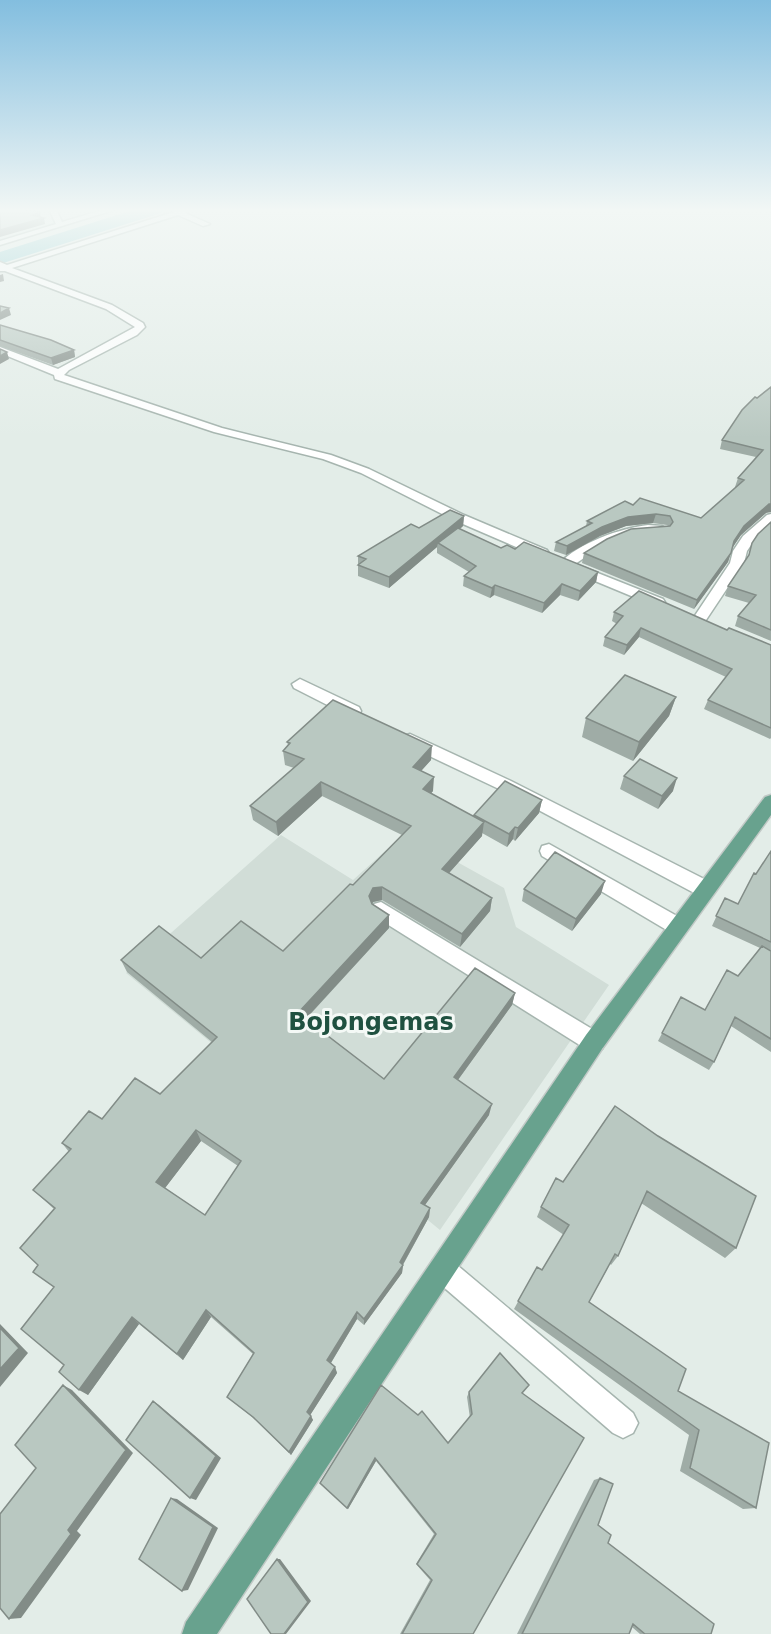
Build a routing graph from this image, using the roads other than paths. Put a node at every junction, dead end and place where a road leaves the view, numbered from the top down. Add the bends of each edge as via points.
1 (51, 285) edge
2 (0, 350) edge
3 (59, 373) junction
4 (771, 518) edge
5 (662, 530) edge
6 (566, 564) junction
7 (669, 607) edge
8 (699, 619) edge
9 (300, 684) dead end
10 (372, 720) edge
11 (392, 731) edge
12 (771, 802) edge
13 (549, 851) dead end
14 (705, 889) junction
15 (381, 910) edge
16 (677, 926) junction
17 (594, 1042) junction
18 (442, 1269) junction
19 (623, 1423) dead end
20 (198, 1634) edge

1 - 3 street via 109,307 140,327
2 - 3 street
3 - 6 street via 68,382 218,430 327,457
4 - 8 street via 748,539 737,563
5 - 6 street via 640,527 606,539
6 - 7 street
9 - 10 street
11 - 14 street
12 - 14 main road
13 - 16 street
14 - 16 main road
15 - 17 street
16 - 17 main road
17 - 18 main road
18 - 19 street
18 - 20 main road

